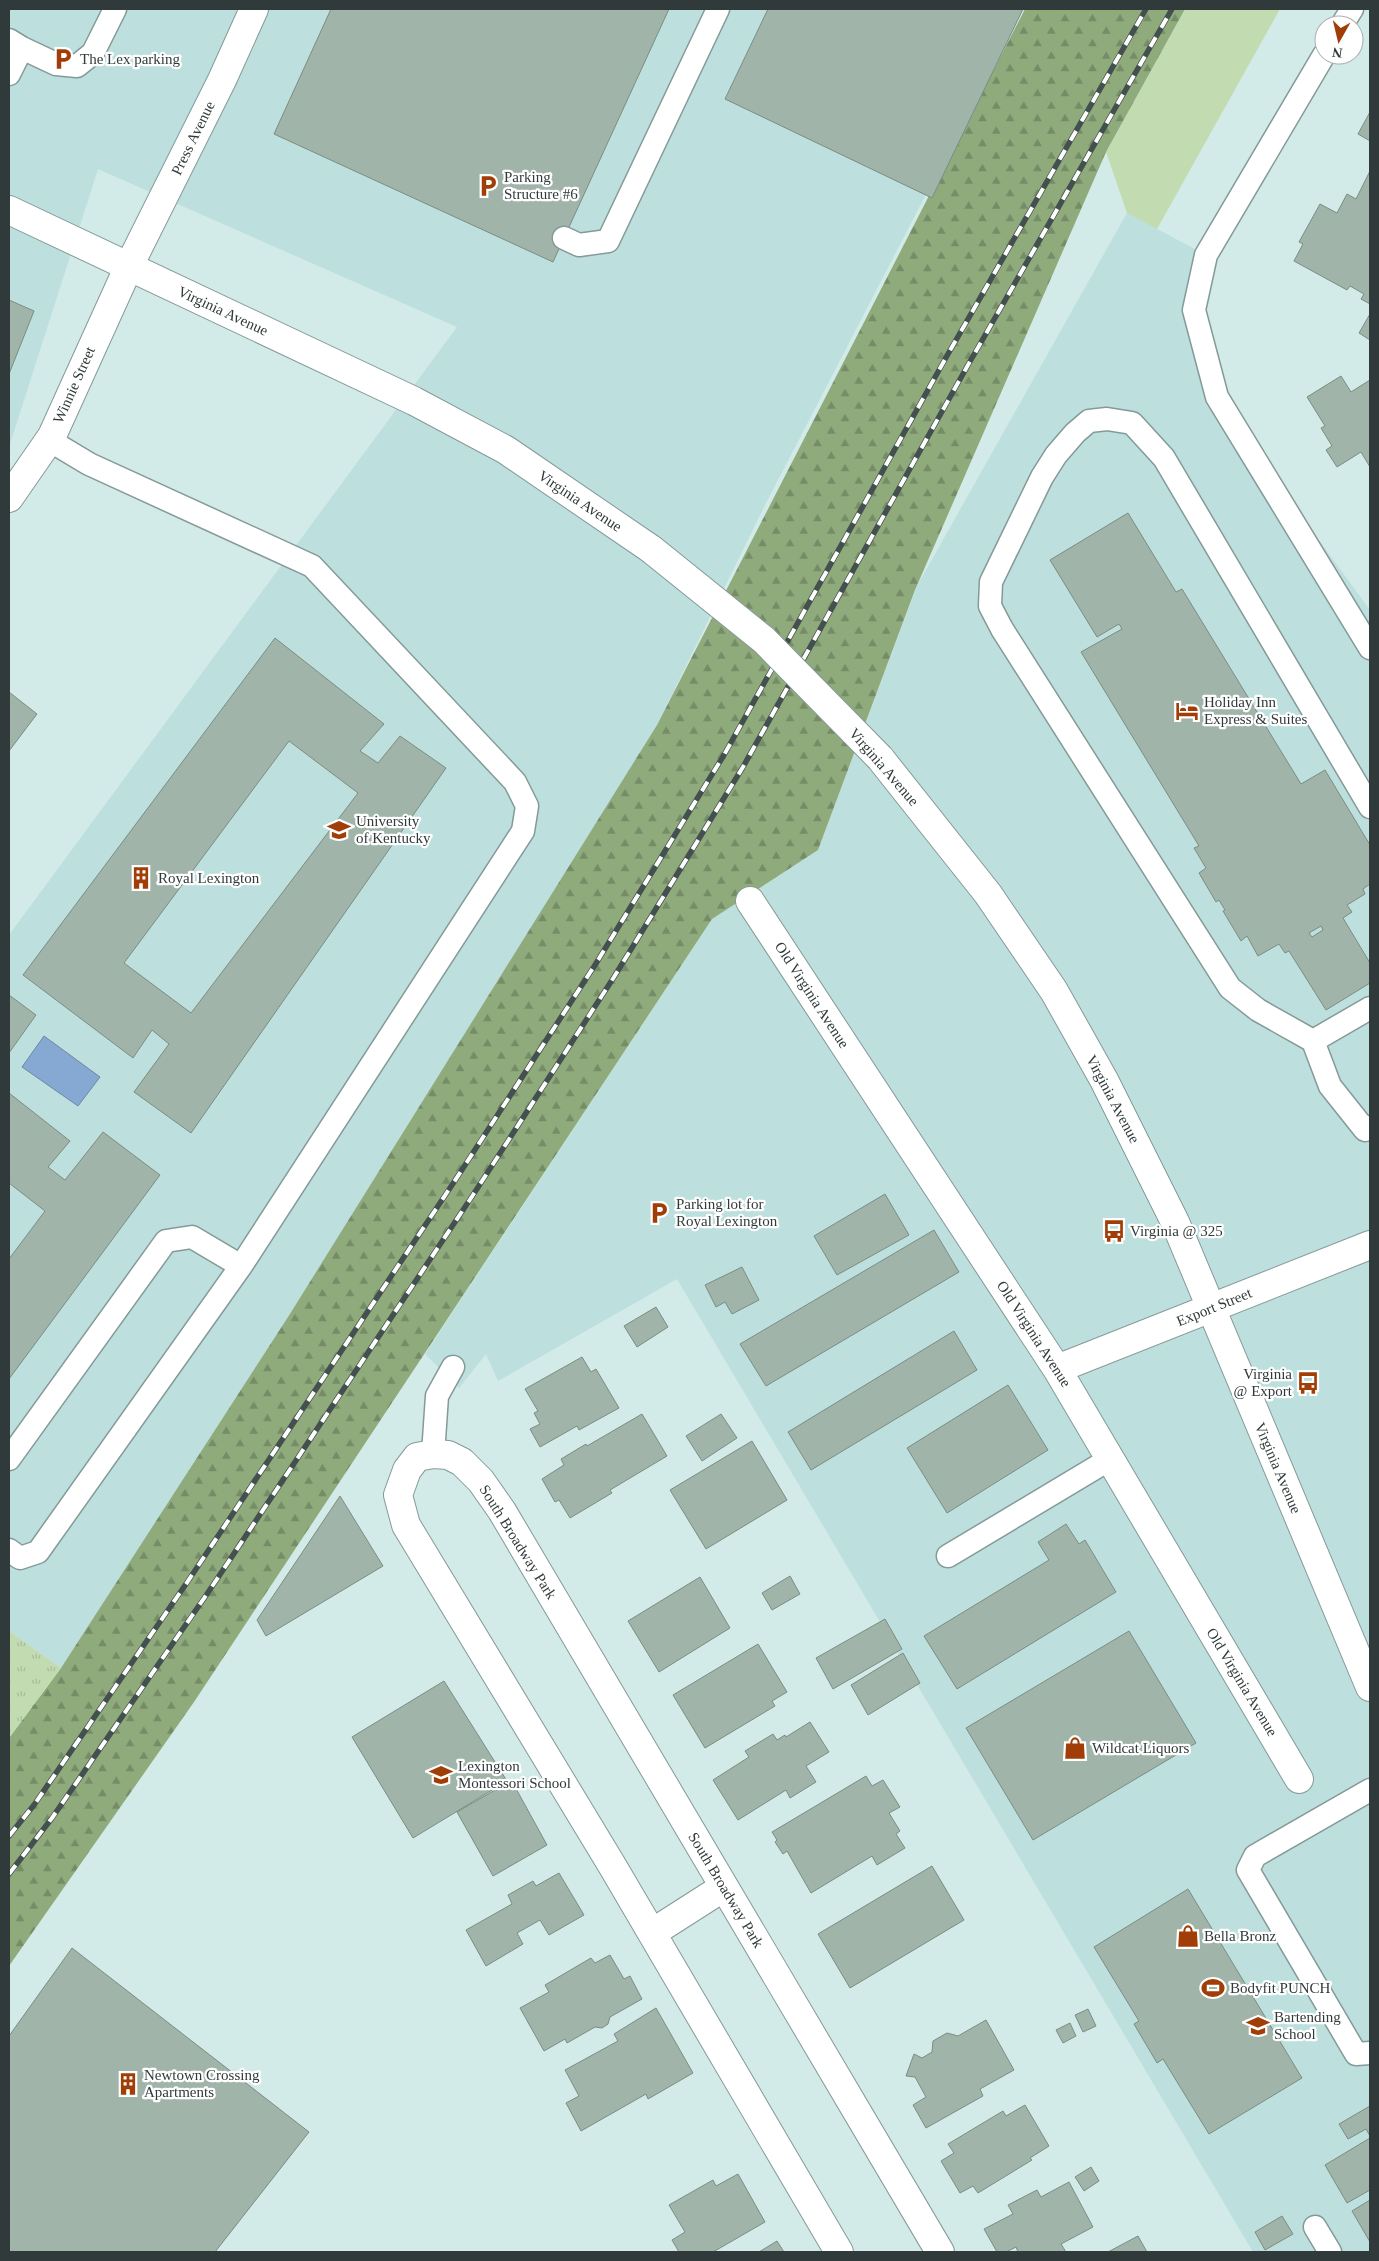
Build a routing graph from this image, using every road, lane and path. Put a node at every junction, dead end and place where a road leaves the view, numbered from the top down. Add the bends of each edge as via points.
1 (116, 9) edge
2 (254, 9) edge
3 (718, 9) edge
4 (15, 44) edge
5 (1318, 65) edge
6 (9, 74) edge
7 (9, 210) edge
8 (564, 238) dead end
9 (128, 266) junction
10 (49, 440) junction
11 (9, 498) edge
12 (1370, 648) edge
13 (1370, 807) edge
14 (750, 902) dead end
15 (1370, 1008) edge
16 (1313, 1040) junction
17 (1370, 1127) edge
18 (1370, 1245) edge
19 (241, 1266) junction
20 (1209, 1308) junction
21 (452, 1367) dead end
22 (1057, 1369) junction
23 (433, 1454) junction
24 (1110, 1458) junction
25 (9, 1459) edge
26 (9, 1550) edge
27 (948, 1556) dead end
28 (1370, 1687) edge
29 (1299, 1779) dead end
30 (1370, 1790) edge
31 (724, 1887) junction
32 (652, 1934) junction
33 (1370, 2052) edge
34 (1315, 2227) dead end
35 (839, 2252) edge
36 (940, 2252) edge
37 (1330, 2252) edge

1 - 4 lane via 93,53 77,66 56,64
2 - 9 street, Press Avenue via 222,80
3 - 8 lane via 608,241 579,245
4 - 6 lane
5 - 12 lane via 1206,255 1194,310 1217,398
7 - 9 street, Virginia Avenue
9 - 10 street, Winnie Street
9 - 20 street, Virginia Avenue, bridge via 414,401 506,450 651,549 764,640 880,758 988,894 1054,991 1156,1182
10 - 11 street, Winnie Street
10 - 19 lane via 89,464 312,566 515,782 527,806 523,831
13 - 16 lane via 1164,458 1132,423 1107,419 1089,421 1062,448 1042,477 991,582 990,606 1230,988 1258,1010
14 - 22 street, Old Virginia Avenue
15 - 16 lane
16 - 17 lane via 1330,1086 1365,1130
18 - 20 street, Export Street
19 - 25 lane via 192,1237 166,1241
19 - 26 lane via 38,1552 20,1558
20 - 22 street, Export Street
20 - 28 street, Virginia Avenue
21 - 23 lane via 437,1396
22 - 24 street, Old Virginia Avenue
23 - 31 street, South Broadway Park via 448,1454 462,1462 481,1481 502,1511
23 - 32 street via 417,1457 407,1470 398,1495 406,1525
24 - 27 lane
24 - 29 street, Old Virginia Avenue
30 - 33 lane via 1255,1856 1248,1870 1356,2054
31 - 32 street
31 - 36 street, South Broadway Park
32 - 35 street
34 - 37 lane

